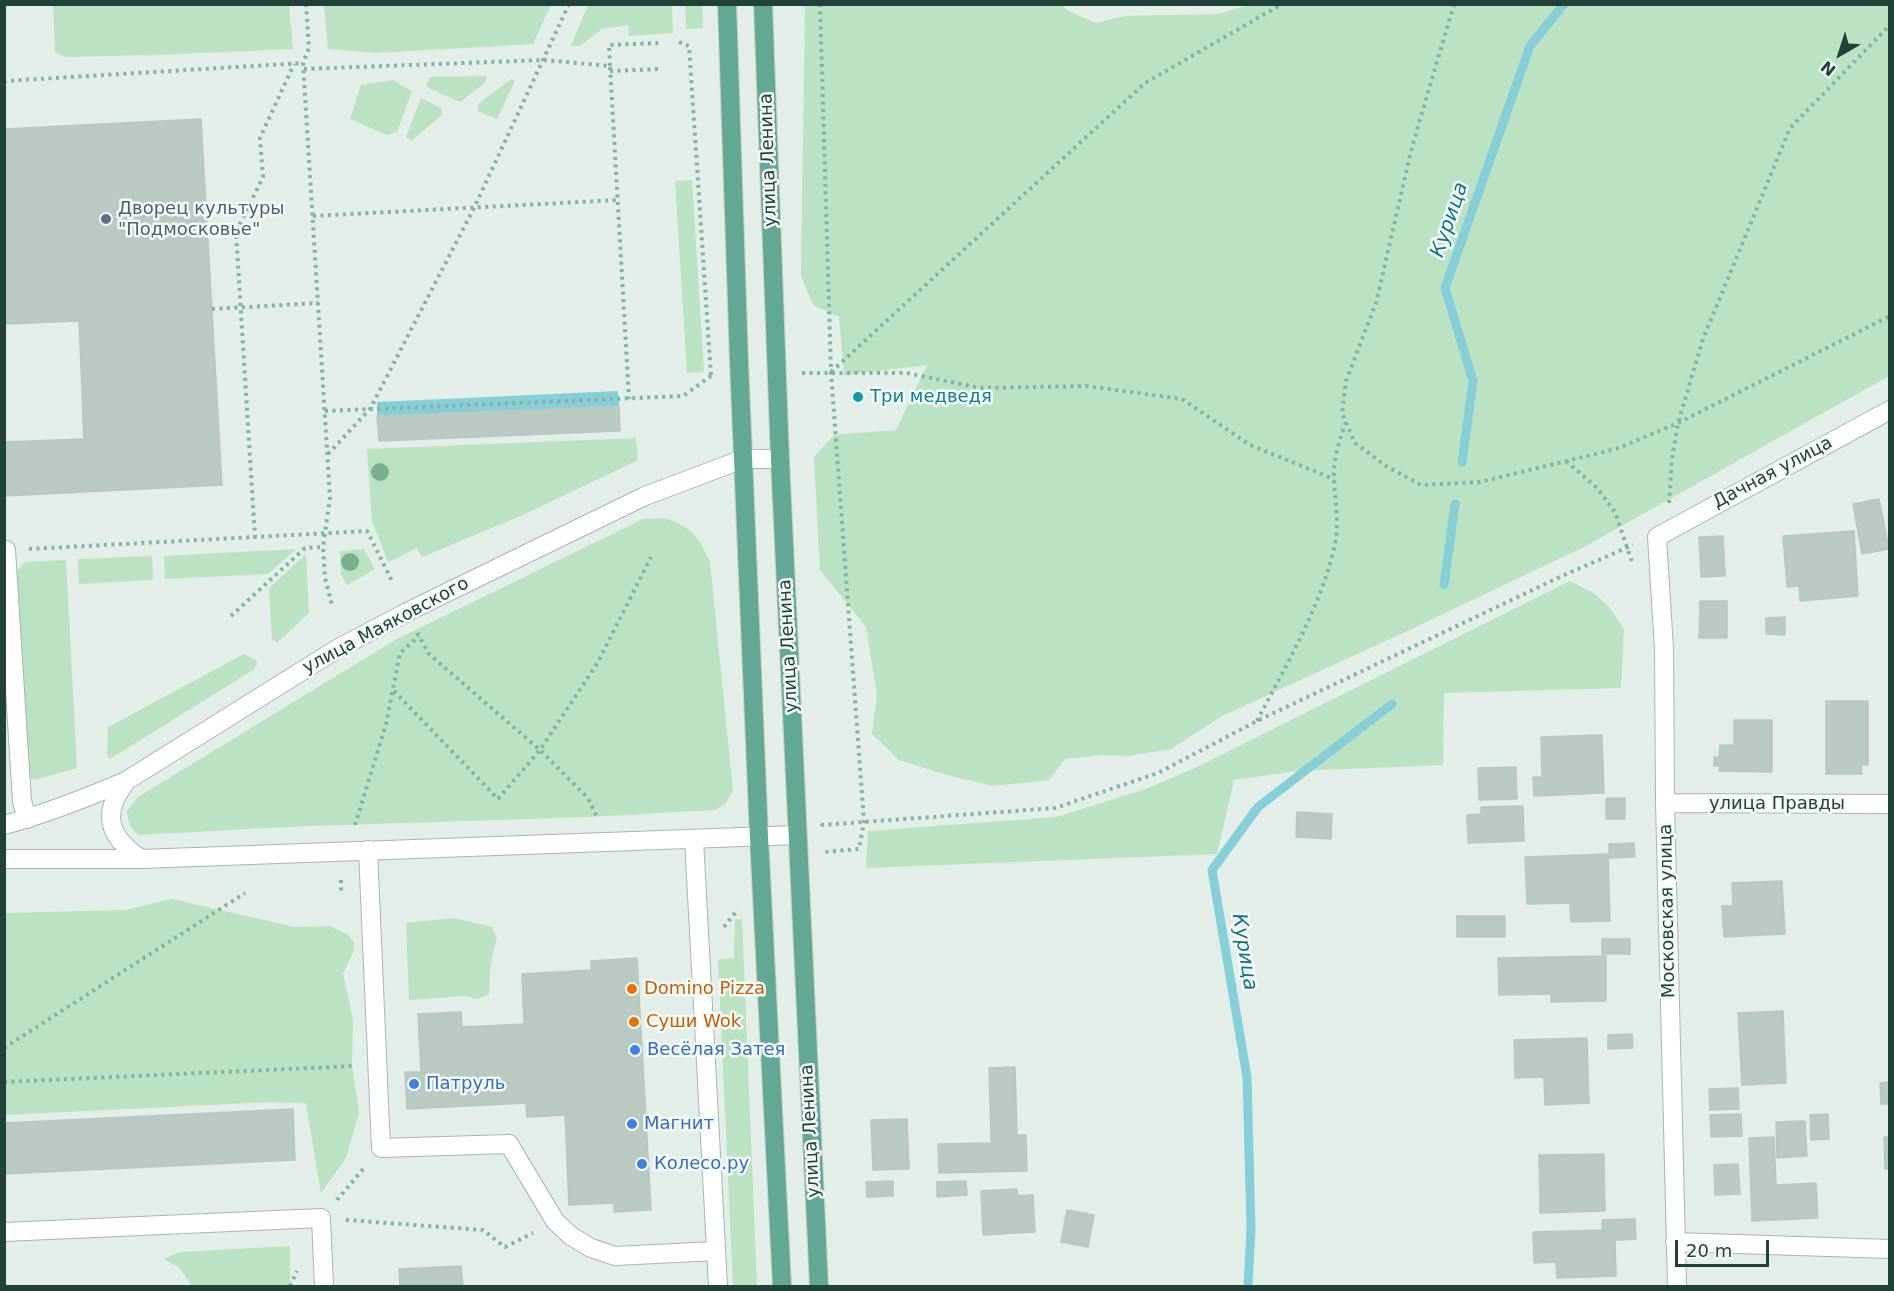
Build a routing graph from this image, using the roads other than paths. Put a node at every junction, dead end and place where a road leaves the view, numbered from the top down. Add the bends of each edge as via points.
1 (727, 4) edge
2 (763, 4) edge
3 (1890, 410) edge
4 (743, 459) junction
5 (780, 459) junction
6 (1657, 537) joint
7 (6, 550) road end
8 (126, 781) junction
9 (1665, 803) junction
10 (1890, 804) edge
11 (27, 819) junction
12 (4, 825) edge
13 (797, 836) junction
14 (759, 837) junction
15 (694, 839) junction
16 (368, 850) junction
17 (4, 859) edge
18 (141, 859) junction
19 (4, 1232) edge
20 (1675, 1242) junction
21 (1890, 1249) edge
22 (716, 1251) junction
23 (324, 1287) edge
24 (718, 1287) edge
25 (782, 1287) edge
26 (819, 1287) edge
27 (1677, 1287) edge

1 - 4 main road, улица Ленина
2 - 5 main road, улица Ленина
3 - 6 street, Дачная улица
4 - 5 street, улица Маяковского
4 - 8 street, улица Маяковского via 645,496 407,612 337,649
4 - 14 main road, улица Ленина
5 - 13 main road, улица Ленина
6 - 9 street, Московская улица via 1664,649
7 - 11 street via 22,801
8 - 11 street, улица Маяковского
8 - 18 street via 113,803 111,818 114,833 124,847
9 - 10 street, улица Правды
9 - 20 street, Московская улица
11 - 12 street, улица Маяковского
13 - 14 street
13 - 26 main road, улица Ленина
14 - 15 street
14 - 25 main road, улица Ленина
15 - 16 street
15 - 22 street
16 - 18 street
16 - 22 street via 381,1148 509,1143 555,1221 581,1242 615,1256
17 - 18 street
19 - 23 street via 321,1218
20 - 21 street
20 - 27 street, Московская улица
22 - 24 street

